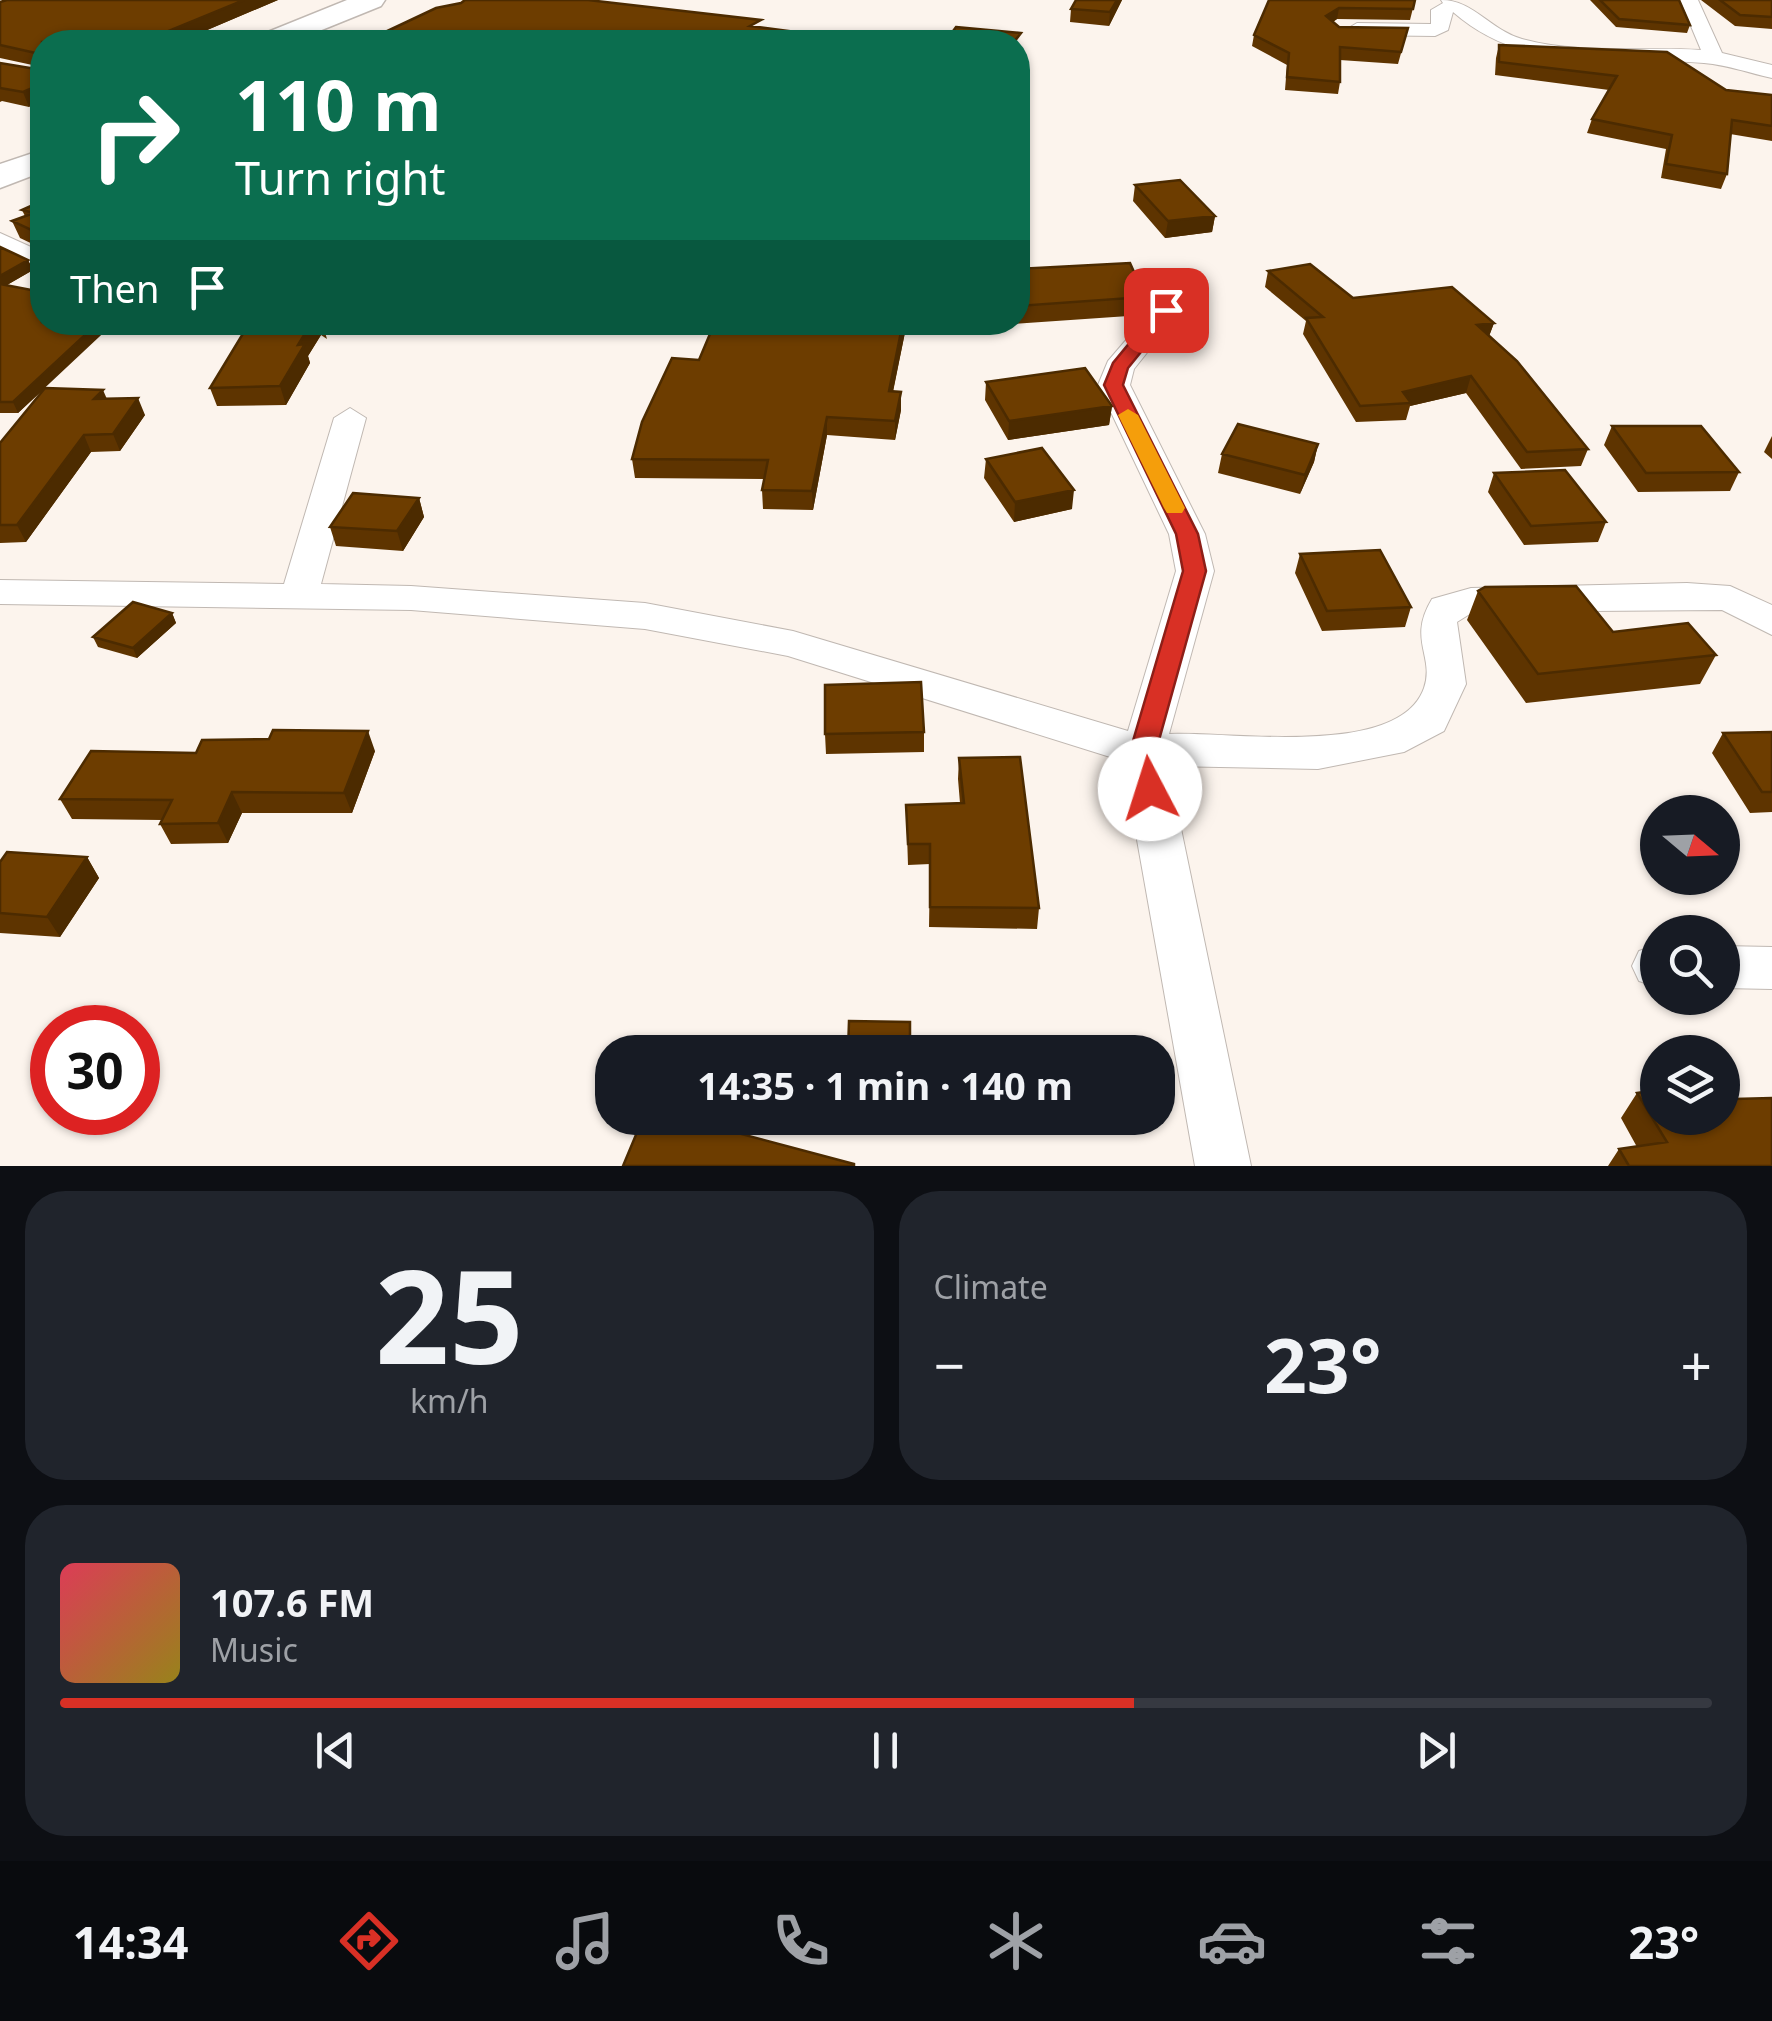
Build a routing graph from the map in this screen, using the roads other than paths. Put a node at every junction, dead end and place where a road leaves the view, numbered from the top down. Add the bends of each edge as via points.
1 (1689, 0) edge
2 (1453, 3) edge
3 (384, 4) edge
4 (1337, 29) edge
5 (305, 30) edge
6 (337, 30) edge
7 (1713, 55) junction
8 (1772, 72) edge
9 (30, 140) edge
10 (0, 152) edge
11 (30, 165) edge
12 (0, 177) edge
13 (0, 242) edge
14 (30, 256) edge
15 (1166, 310) dead end
16 (350, 418) dead end
17 (0, 592) edge
18 (298, 597) junction
19 (1772, 622) edge
20 (1143, 751) junction
21 (1740, 967) edge
22 (1772, 968) edge
23 (1223, 1166) edge

1 - 7 street
2 - 4 street via 1440,10 1435,30
2 - 7 street via 1516,44
3 - 5 main road
3 - 6 main road
7 - 8 street
9 - 10 main road
11 - 12 main road
13 - 14 street
15 - 20 street via 1120,367 1114,385 1187,534 1195,571
16 - 18 street
17 - 18 street
18 - 20 street via 518,603 645,616 793,644
19 - 20 street via 1730,598 1471,600 1446,608 1438,622 1446,684 1429,720 1388,741 1318,753
20 - 23 street
21 - 22 street

